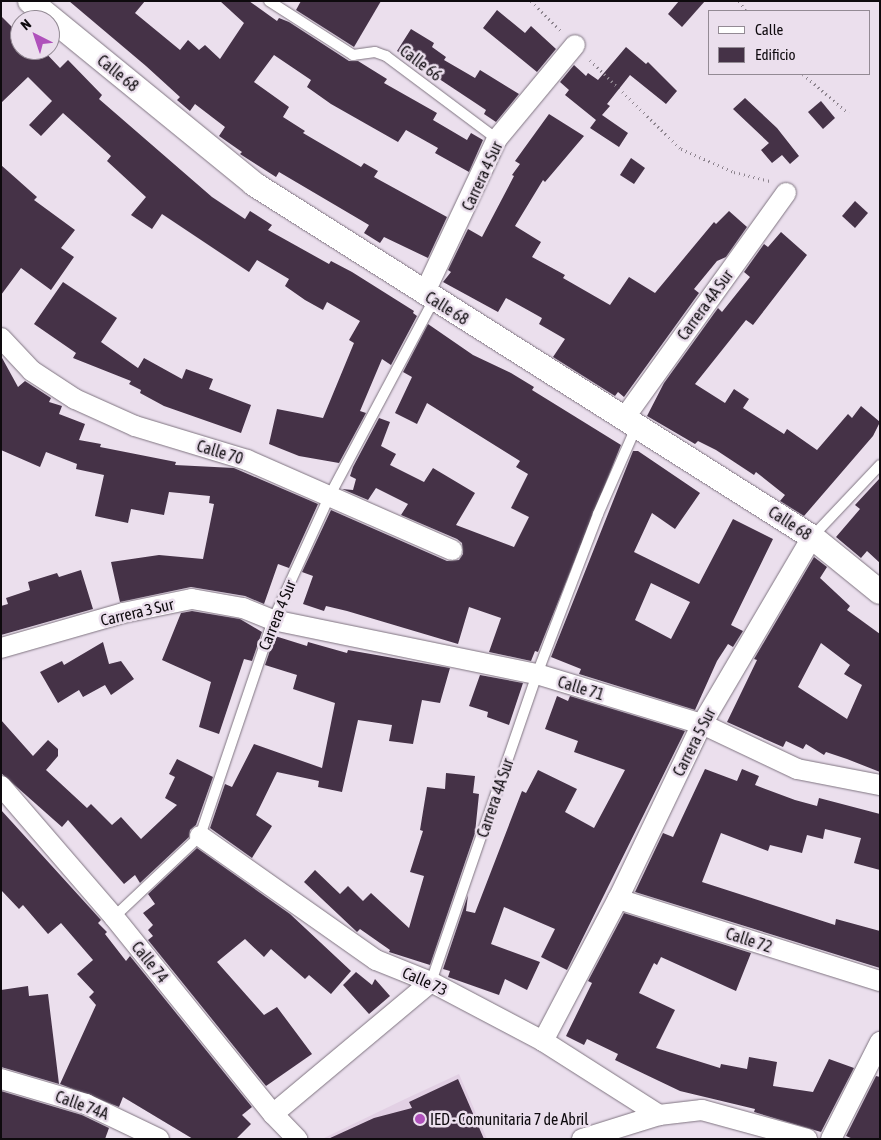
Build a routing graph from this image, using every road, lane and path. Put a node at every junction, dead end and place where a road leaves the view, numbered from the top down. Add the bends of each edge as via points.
1 (30, 1) edge
2 (270, 1) edge
3 (531, 1) edge
4 (575, 45) junction
5 (804, 75) edge
6 (848, 113) dead end
7 (497, 139) junction
8 (786, 193) joint
9 (429, 296) junction
10 (1, 338) edge
11 (631, 421) junction
12 (880, 465) edge
13 (330, 495) junction
14 (812, 536) junction
15 (452, 550) dead end
16 (880, 592) edge
17 (272, 620) junction
18 (1, 648) edge
19 (537, 674) junction
20 (702, 724) junction
21 (880, 785) edge
22 (1, 786) edge
23 (200, 836) junction
24 (618, 899) junction
25 (114, 917) junction
26 (431, 982) junction
27 (880, 982) edge
28 (543, 1041) junction
29 (880, 1042) edge
30 (1, 1079) edge
31 (273, 1114) junction
32 (659, 1114) junction
33 (159, 1139) edge
34 (297, 1139) edge
35 (582, 1139) edge
36 (807, 1139) edge
37 (831, 1139) edge

1 - 9 street, Calle 68 via 254,184
2 - 7 lane, Calle 66 via 353,55 375,52 386,56
3 - 4 path
4 - 7 street, Carrera 4 Sur
4 - 8 path via 681,149 734,172 770,180
5 - 6 path
7 - 9 street, Carrera 4 Sur
8 - 11 street, Carrera 4A Sur
9 - 11 street, Calle 68
9 - 13 lane, Carrera 4 Sur
10 - 13 street, Calle 70 via 32,371 75,399 135,426 247,460
11 - 14 street, Calle 68
11 - 19 lane, Carrera 4A Sur
12 - 14 lane, Carrera 5 Sur
13 - 15 street, Calle 70
13 - 17 lane, Carrera 4 Sur
14 - 16 street, Calle 68
14 - 20 street, Carrera 5 Sur
17 - 18 street, Carrera 3 Sur via 243,608 192,599 122,613
17 - 19 street, Calle 71
17 - 23 lane, Carrera 4 Sur
19 - 20 street, Calle 71
19 - 26 lane, Carrera 4A Sur
20 - 21 street, Calle 71 via 797,769
20 - 24 street, Carrera 5 Sur
22 - 25 street, Calle 74
23 - 25 lane, Carrera 4 Sur
23 - 26 street, Calle 73 via 376,960
24 - 27 street, Calle 72
24 - 28 street, Carrera 5 Sur
25 - 31 street, Calle 74
26 - 28 street, Calle 73
26 - 31 street
28 - 32 street, Calle 73
29 - 37 street
30 - 33 street, Calle 74A via 86,1104
31 - 34 street, Calle 74
32 - 35 street
32 - 36 street via 702,1110

